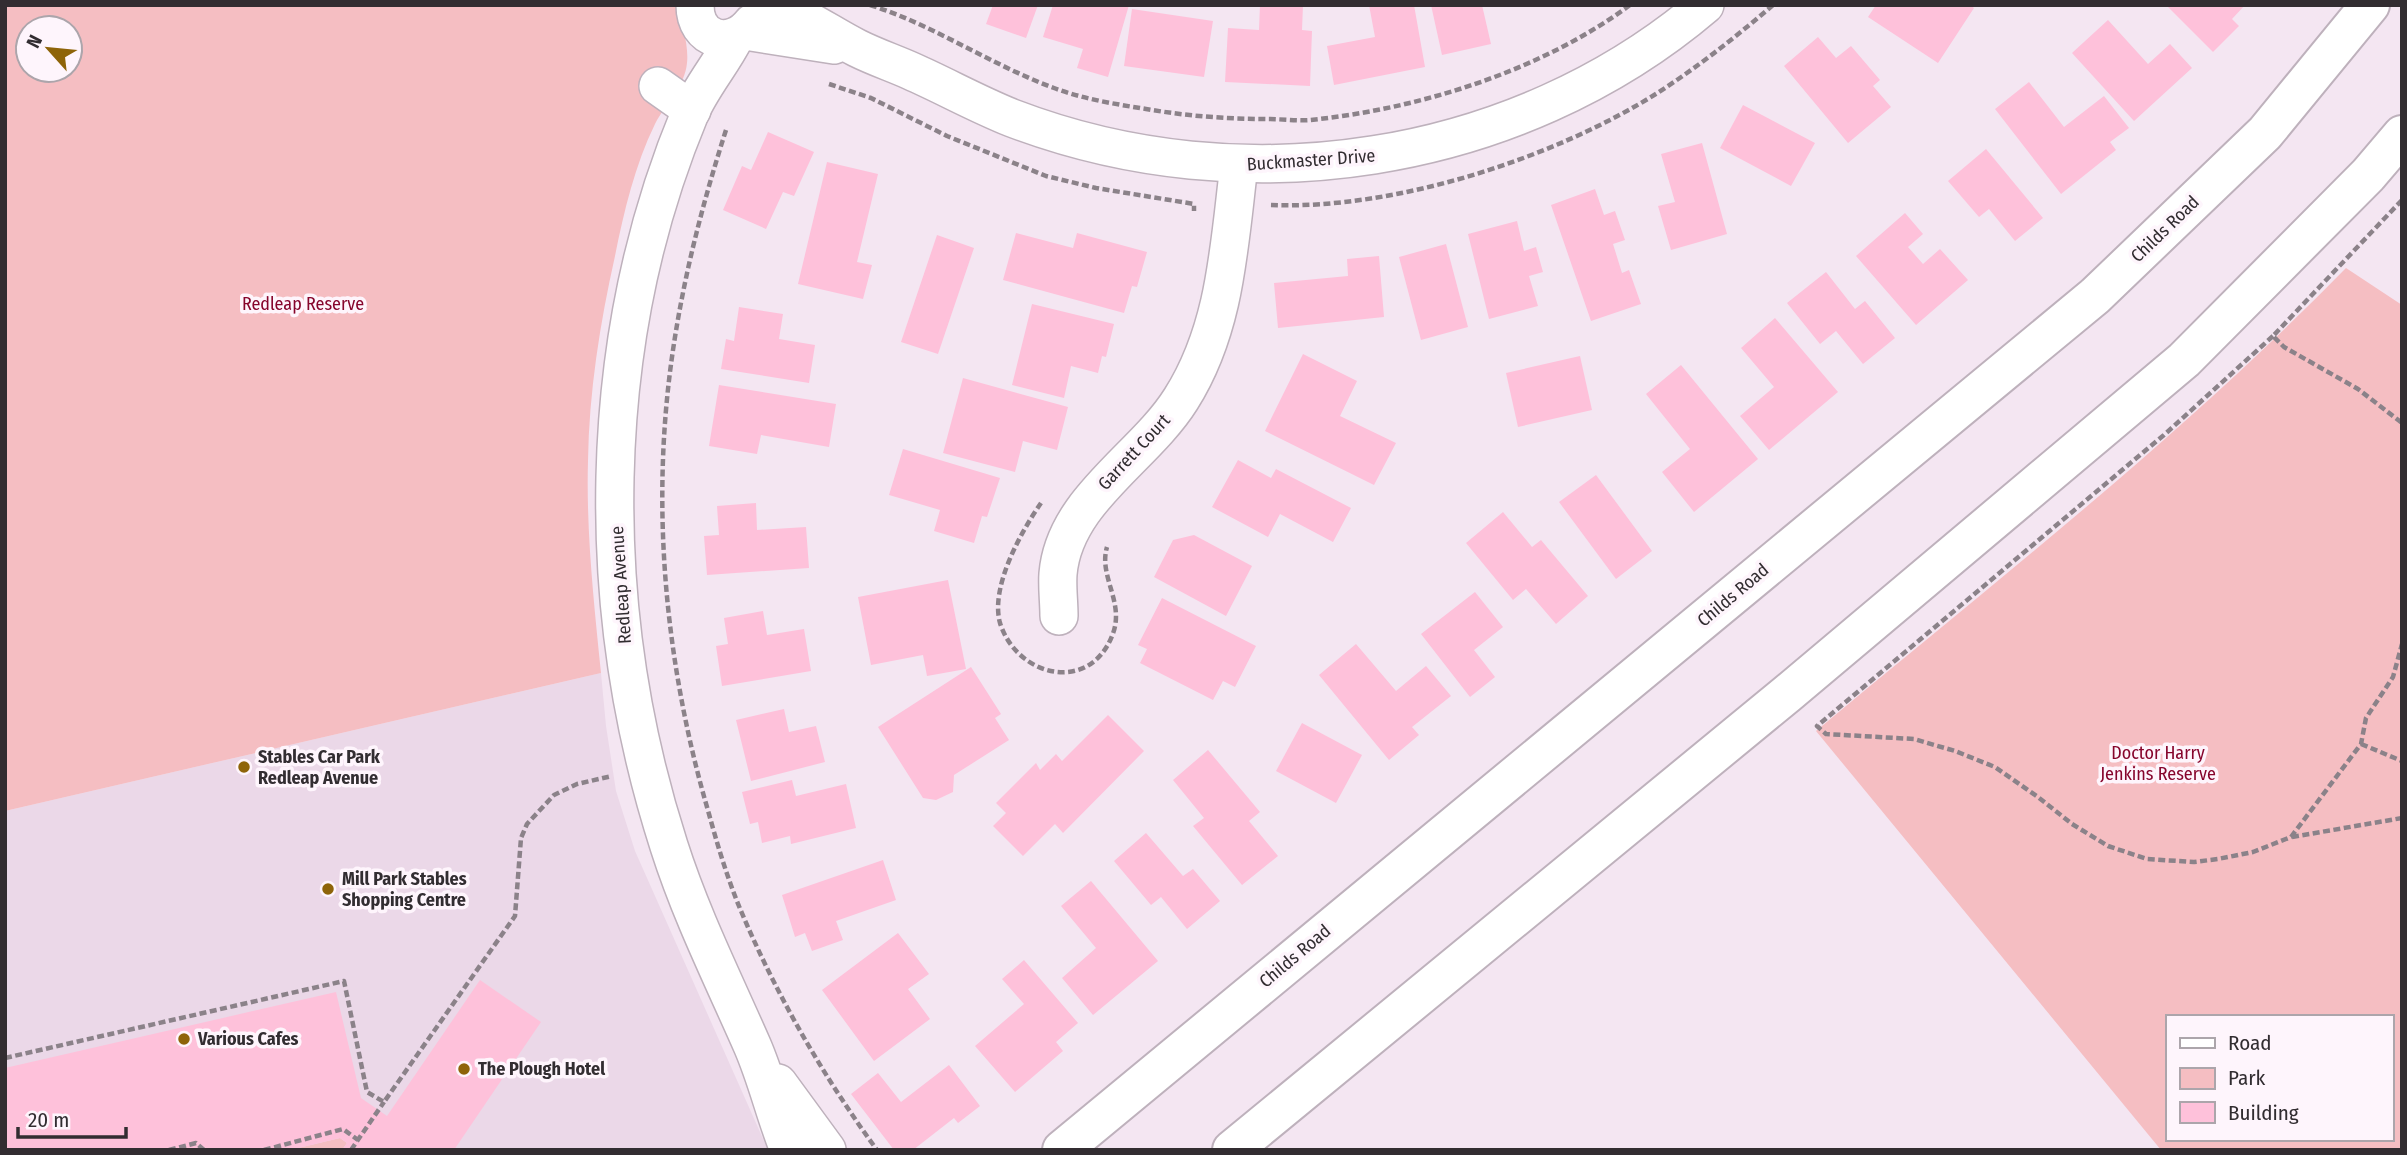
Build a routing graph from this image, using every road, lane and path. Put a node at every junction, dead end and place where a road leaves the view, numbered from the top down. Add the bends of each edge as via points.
1 (772, 5) edge
2 (870, 5) edge
3 (1630, 5) edge
4 (1705, 5) edge
5 (1773, 5) edge
6 (2370, 5) edge
7 (698, 16) edge
8 (745, 25) edge
9 (859, 49) junction
10 (820, 81) dead end
11 (657, 86) dead end
12 (692, 110) junction
13 (727, 128) dead end
14 (2402, 135) edge
15 (1239, 165) junction
16 (2402, 200) edge
17 (1193, 217) dead end
18 (1267, 217) dead end
19 (2273, 336) junction
20 (2402, 423) edge
21 (1048, 494) dead end
22 (1109, 542) dead end
23 (1059, 616) dead end
24 (2402, 644) edge
25 (2361, 744) junction
26 (2402, 761) edge
27 (648, 768) junction
28 (2402, 818) edge
29 (2291, 837) junction
30 (753, 1048) junction
31 (5, 1058) edge
32 (384, 1102) junction
33 (358, 1140) junction
34 (169, 1150) edge
35 (204, 1150) edge
36 (264, 1150) edge
37 (351, 1150) edge
38 (789, 1150) edge
39 (827, 1150) edge
40 (877, 1150) edge
41 (1062, 1150) edge
42 (1233, 1150) edge

1 - 9 street, Buckmaster Drive
2 - 3 path via 1055,89 1104,102 1216,119 1295,120 1379,109 1457,90 1569,43
4 - 15 street, Buckmaster Drive via 1658,41 1578,89 1464,135 1352,159
5 - 18 path via 1659,92 1532,155 1411,190 1343,201 1268,204
6 - 41 main road, Childs Road via 2265,133 2095,296
7 - 8 street, Buckmaster Drive via 715,38
7 - 12 street, Redleap Avenue
8 - 9 street, Buckmaster Drive
8 - 12 street, Redleap Avenue
9 - 15 street, Buckmaster Drive via 981,105 1066,136 1143,154
10 - 17 path via 871,98 947,136 1046,176 1194,204
11 - 12 street
12 - 27 street, Redleap Avenue via 644,254 619,405 617,562 624,643
13 - 40 path via 702,205 684,287 665,424 664,554 678,691 698,775 740,909 811,1050
14 - 42 main road via 2184,360
15 - 23 street, Garrett Court via 1213,334 1182,399 1075,522 1058,574
16 - 19 path
19 - 20 path via 2284,347 2358,389
19 - 29 path via 2154,444 1817,726 1826,734 1914,739 1995,767 2108,846 2147,859 2218,859
21 - 22 path via 1019,538 999,598 1000,621 1018,655 1058,673 1096,661 1108,646 1118,617 1105,567
24 - 25 path via 2393,677 2366,718
25 - 26 path
25 - 29 path
27 - 30 street, Redleap Avenue via 669,846 711,958
27 - 32 path via 554,795 527,824 521,838 515,916
28 - 29 path
30 - 38 street, Redleap Avenue
30 - 39 street, Redleap Avenue
31 - 32 path via 344,981 368,1092
32 - 33 path
33 - 36 path via 343,1129
33 - 37 path
34 - 35 path via 195,1143

